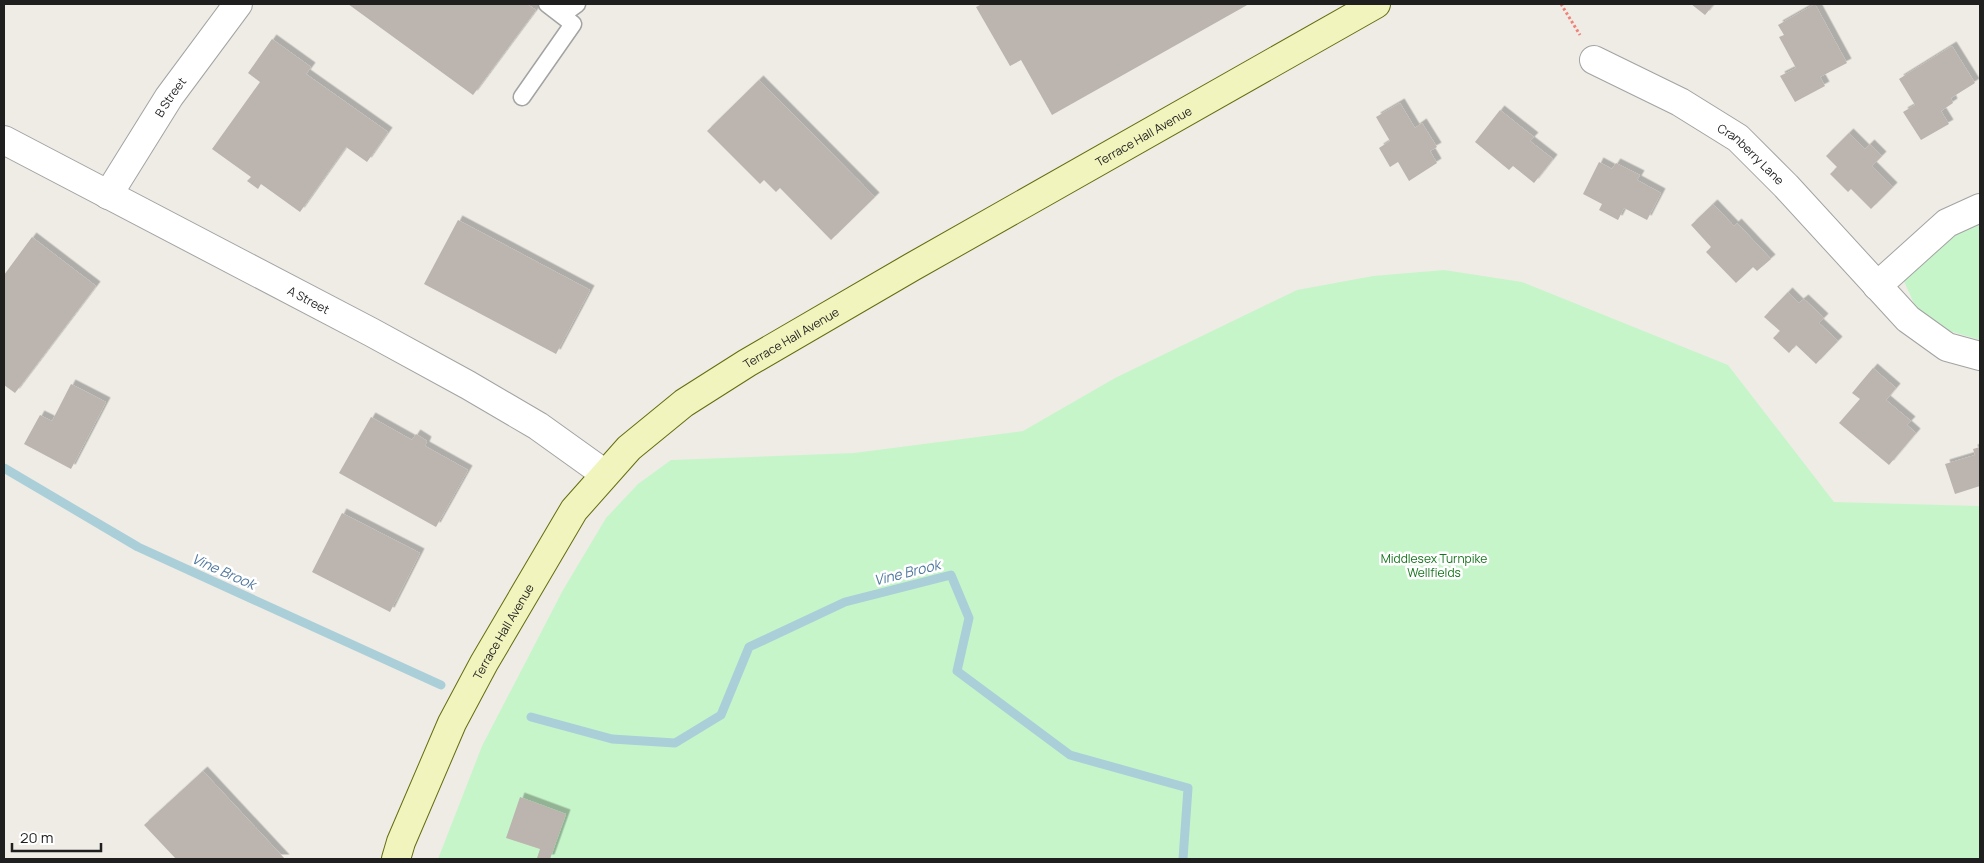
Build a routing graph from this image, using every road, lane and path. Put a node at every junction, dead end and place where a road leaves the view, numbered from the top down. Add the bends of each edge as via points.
1 (238, 4) edge
2 (546, 4) edge
3 (577, 4) edge
4 (1376, 4) edge
5 (1561, 4) edge
6 (562, 16) junction
7 (1594, 60) joint
8 (522, 97) dead end
9 (4, 140) edge
10 (108, 195) junction
11 (1980, 208) edge
12 (1877, 286) junction
13 (1980, 356) edge
14 (606, 474) junction
15 (396, 859) edge

1 - 10 street, B Street via 169,97
2 - 6 lane
3 - 6 lane
4 - 14 main road, Terrace Hall Avenue via 747,363 684,403 629,448
5 - 7 path
6 - 8 lane via 573,24
7 - 12 street, Cranberry Lane via 1680,102 1738,138
9 - 10 street, A Street
10 - 14 street, A Street via 468,385 538,426
11 - 12 street via 1947,223
12 - 13 street, Cranberry Lane via 1908,319 1947,347
14 - 15 main road, Terrace Hall Avenue via 574,510 479,671 452,723

